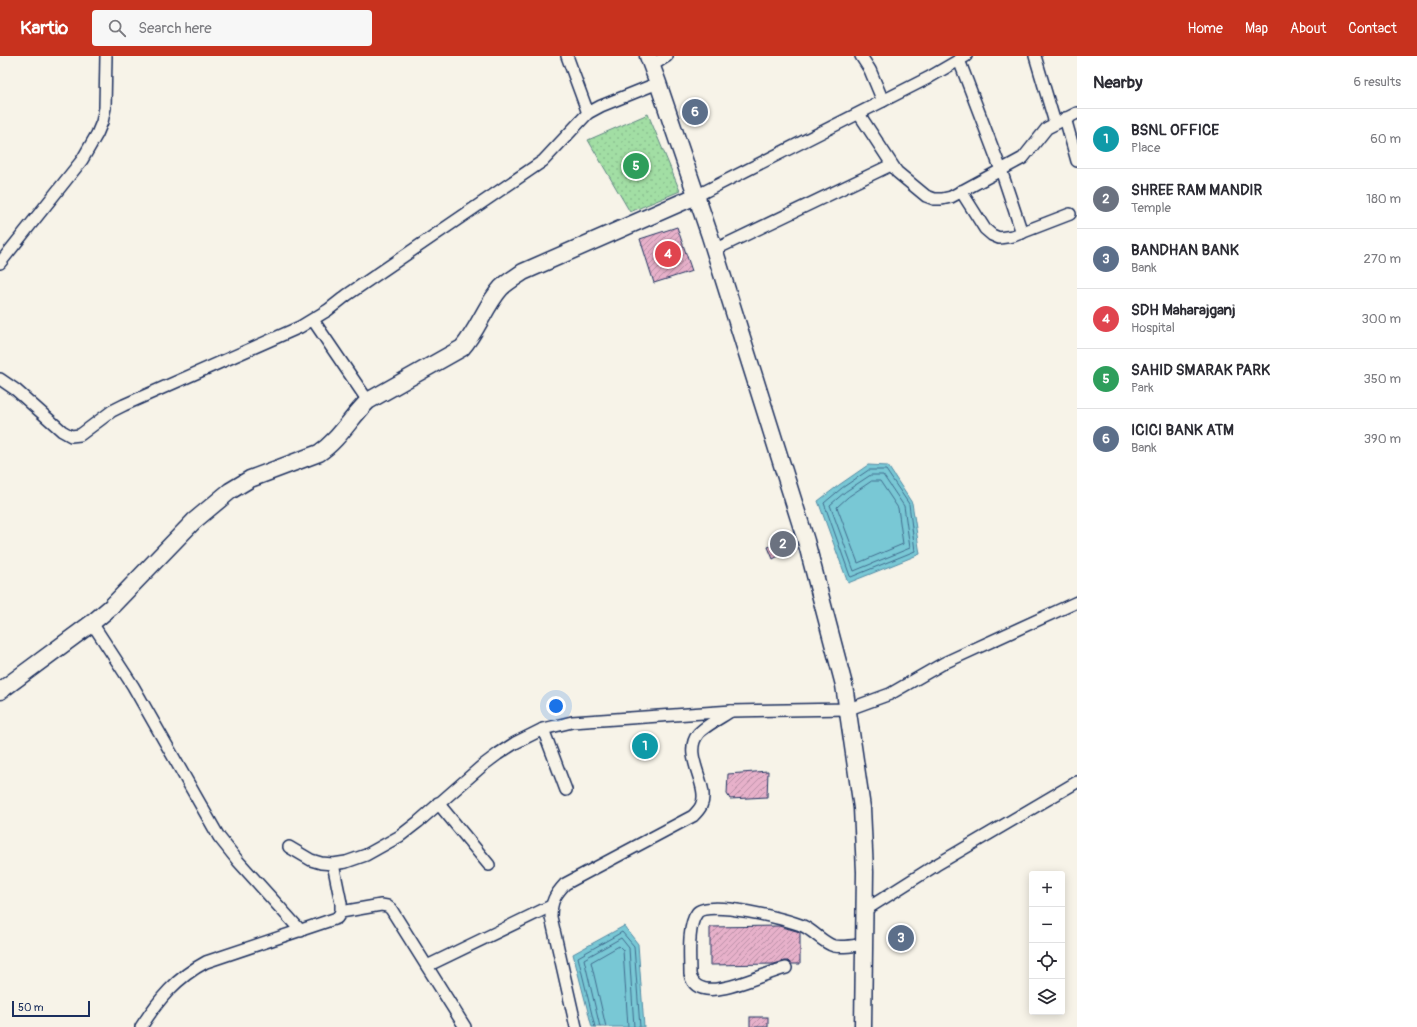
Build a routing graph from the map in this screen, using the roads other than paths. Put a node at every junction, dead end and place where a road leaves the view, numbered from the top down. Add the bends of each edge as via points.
1 (106, 56) edge
2 (567, 56) edge
3 (668, 56) edge
4 (861, 56) edge
5 (1035, 56) edge
6 (957, 59) edge
7 (649, 61) edge
8 (658, 83) junction
9 (883, 101) junction
10 (1077, 112) edge
11 (588, 113) junction
12 (859, 114) junction
13 (1065, 118) junction
14 (1055, 123) junction
15 (1076, 155) edge
16 (891, 164) junction
17 (1001, 170) junction
18 (961, 191) junction
19 (696, 196) junction
20 (1070, 214) dead end
21 (1022, 232) junction
22 (714, 250) junction
23 (0, 264) edge
24 (313, 320) junction
25 (0, 379) edge
26 (368, 401) junction
27 (1077, 602) edge
28 (92, 623) junction
29 (0, 691) edge
30 (848, 709) junction
31 (732, 711) junction
32 (543, 729) junction
33 (1077, 782) edge
34 (566, 790) dead end
35 (438, 804) junction
36 (289, 847) dead end
37 (332, 864) junction
38 (489, 865) dead end
39 (551, 906) junction
40 (865, 910) junction
41 (341, 912) junction
42 (301, 931) junction
43 (865, 944) junction
44 (865, 965) junction
45 (427, 966) junction
46 (786, 968) dead end
47 (141, 1027) edge
48 (465, 1027) edge
49 (576, 1027) edge
50 (858, 1027) edge
51 (863, 1027) edge

1 - 23 street via 106,108 97,134 82,160
2 - 11 street
3 - 7 street
4 - 9 street
5 - 14 street
6 - 9 street
6 - 17 street
7 - 8 street
8 - 11 street
8 - 19 street
9 - 12 street
10 - 13 street
11 - 24 street via 543,161
12 - 16 street
12 - 19 street
13 - 14 street
13 - 15 street
14 - 17 street via 1040,135 1023,158
16 - 18 street via 902,177 926,196 942,200
16 - 22 street
17 - 18 street
17 - 21 street
18 - 21 street via 985,230 992,236 1006,238
19 - 22 street
19 - 26 street via 523,272 498,292 471,338 462,348
20 - 21 street
22 - 30 street via 806,541
24 - 25 street via 124,405 80,435 70,436 62,431
24 - 26 street
26 - 28 street via 335,440 323,450 240,484 220,499 194,521 127,591
27 - 30 street via 944,663 890,694
28 - 29 street
28 - 42 street via 134,686 219,837
30 - 31 street
30 - 40 street via 862,808
31 - 32 street via 572,722
31 - 39 street via 699,733 693,741 692,752 703,793 702,805 693,816 565,884 556,894
32 - 34 street
32 - 35 street via 498,754
33 - 40 street
35 - 37 street via 400,836 366,855
35 - 38 street
36 - 37 street via 312,860
37 - 41 street
39 - 45 street
39 - 49 street via 551,917
40 - 43 street
41 - 42 street via 337,918
41 - 45 street via 380,905 391,908
42 - 47 street via 206,962 195,968 171,987
43 - 44 street
43 - 46 street via 836,946 806,927 756,913 713,908 704,908 697,912 691,929 690,974 696,986 704,990 740,984
44 - 50 street
44 - 51 street
45 - 48 street

